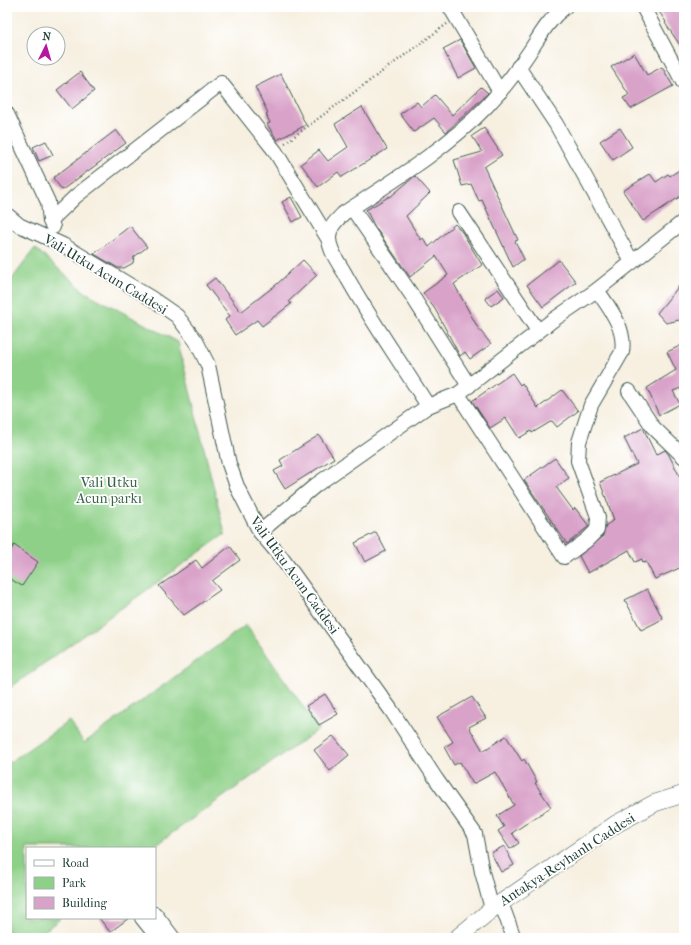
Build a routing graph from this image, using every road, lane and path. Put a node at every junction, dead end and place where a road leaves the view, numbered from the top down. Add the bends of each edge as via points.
1 (565, 7) edge
2 (643, 7) edge
3 (453, 12) edge
4 (518, 67) junction
5 (684, 84) edge
6 (500, 92) junction
7 (7, 114) edge
8 (275, 151) junction
9 (352, 208) junction
10 (459, 212) dead end
11 (7, 214) edge
12 (50, 221) junction
13 (684, 221) edge
14 (329, 240) junction
15 (63, 245) junction
16 (632, 262) junction
17 (597, 290) junction
18 (538, 331) junction
19 (463, 390) junction
20 (629, 391) dead end
21 (428, 406) junction
22 (684, 457) edge
23 (260, 532) junction
24 (684, 794) edge
25 (496, 906) junction
26 (156, 915) edge
27 (143, 919) edge
28 (158, 938) edge
29 (173, 938) edge
30 (457, 938) edge
31 (514, 938) edge

1 - 4 street via 542,30
2 - 5 street
3 - 6 street
3 - 8 path
4 - 6 street
4 - 16 street via 556,124
6 - 9 street via 463,130
7 - 12 street via 48,202
8 - 12 street via 221,83 76,196
8 - 14 street
9 - 14 street via 333,223
9 - 19 street via 411,294
10 - 18 street
11 - 15 street, Vali Utku Acun Caddesi via 19,225
12 - 15 street
13 - 16 street
14 - 21 street via 333,253 359,299
15 - 23 street, Vali Utku Acun Caddesi via 177,316 196,341 208,365 238,489
16 - 17 street
17 - 18 street
17 - 19 street via 618,321 623,343 622,352 591,405 579,442 578,462 598,516 596,530 564,557
18 - 19 street
19 - 21 street
20 - 22 street via 653,427
21 - 23 street via 316,485
23 - 25 street, Vali Utku Acun Caddesi via 281,557 391,710 475,834 482,872
24 - 25 main road, Antakya-Reyhanlı Caddesi via 655,803 616,824
25 - 30 main road, Antakya-Reyhanlı Caddesi
25 - 31 street, Vali Utku Acun Caddesi
26 - 29 street
27 - 28 street

